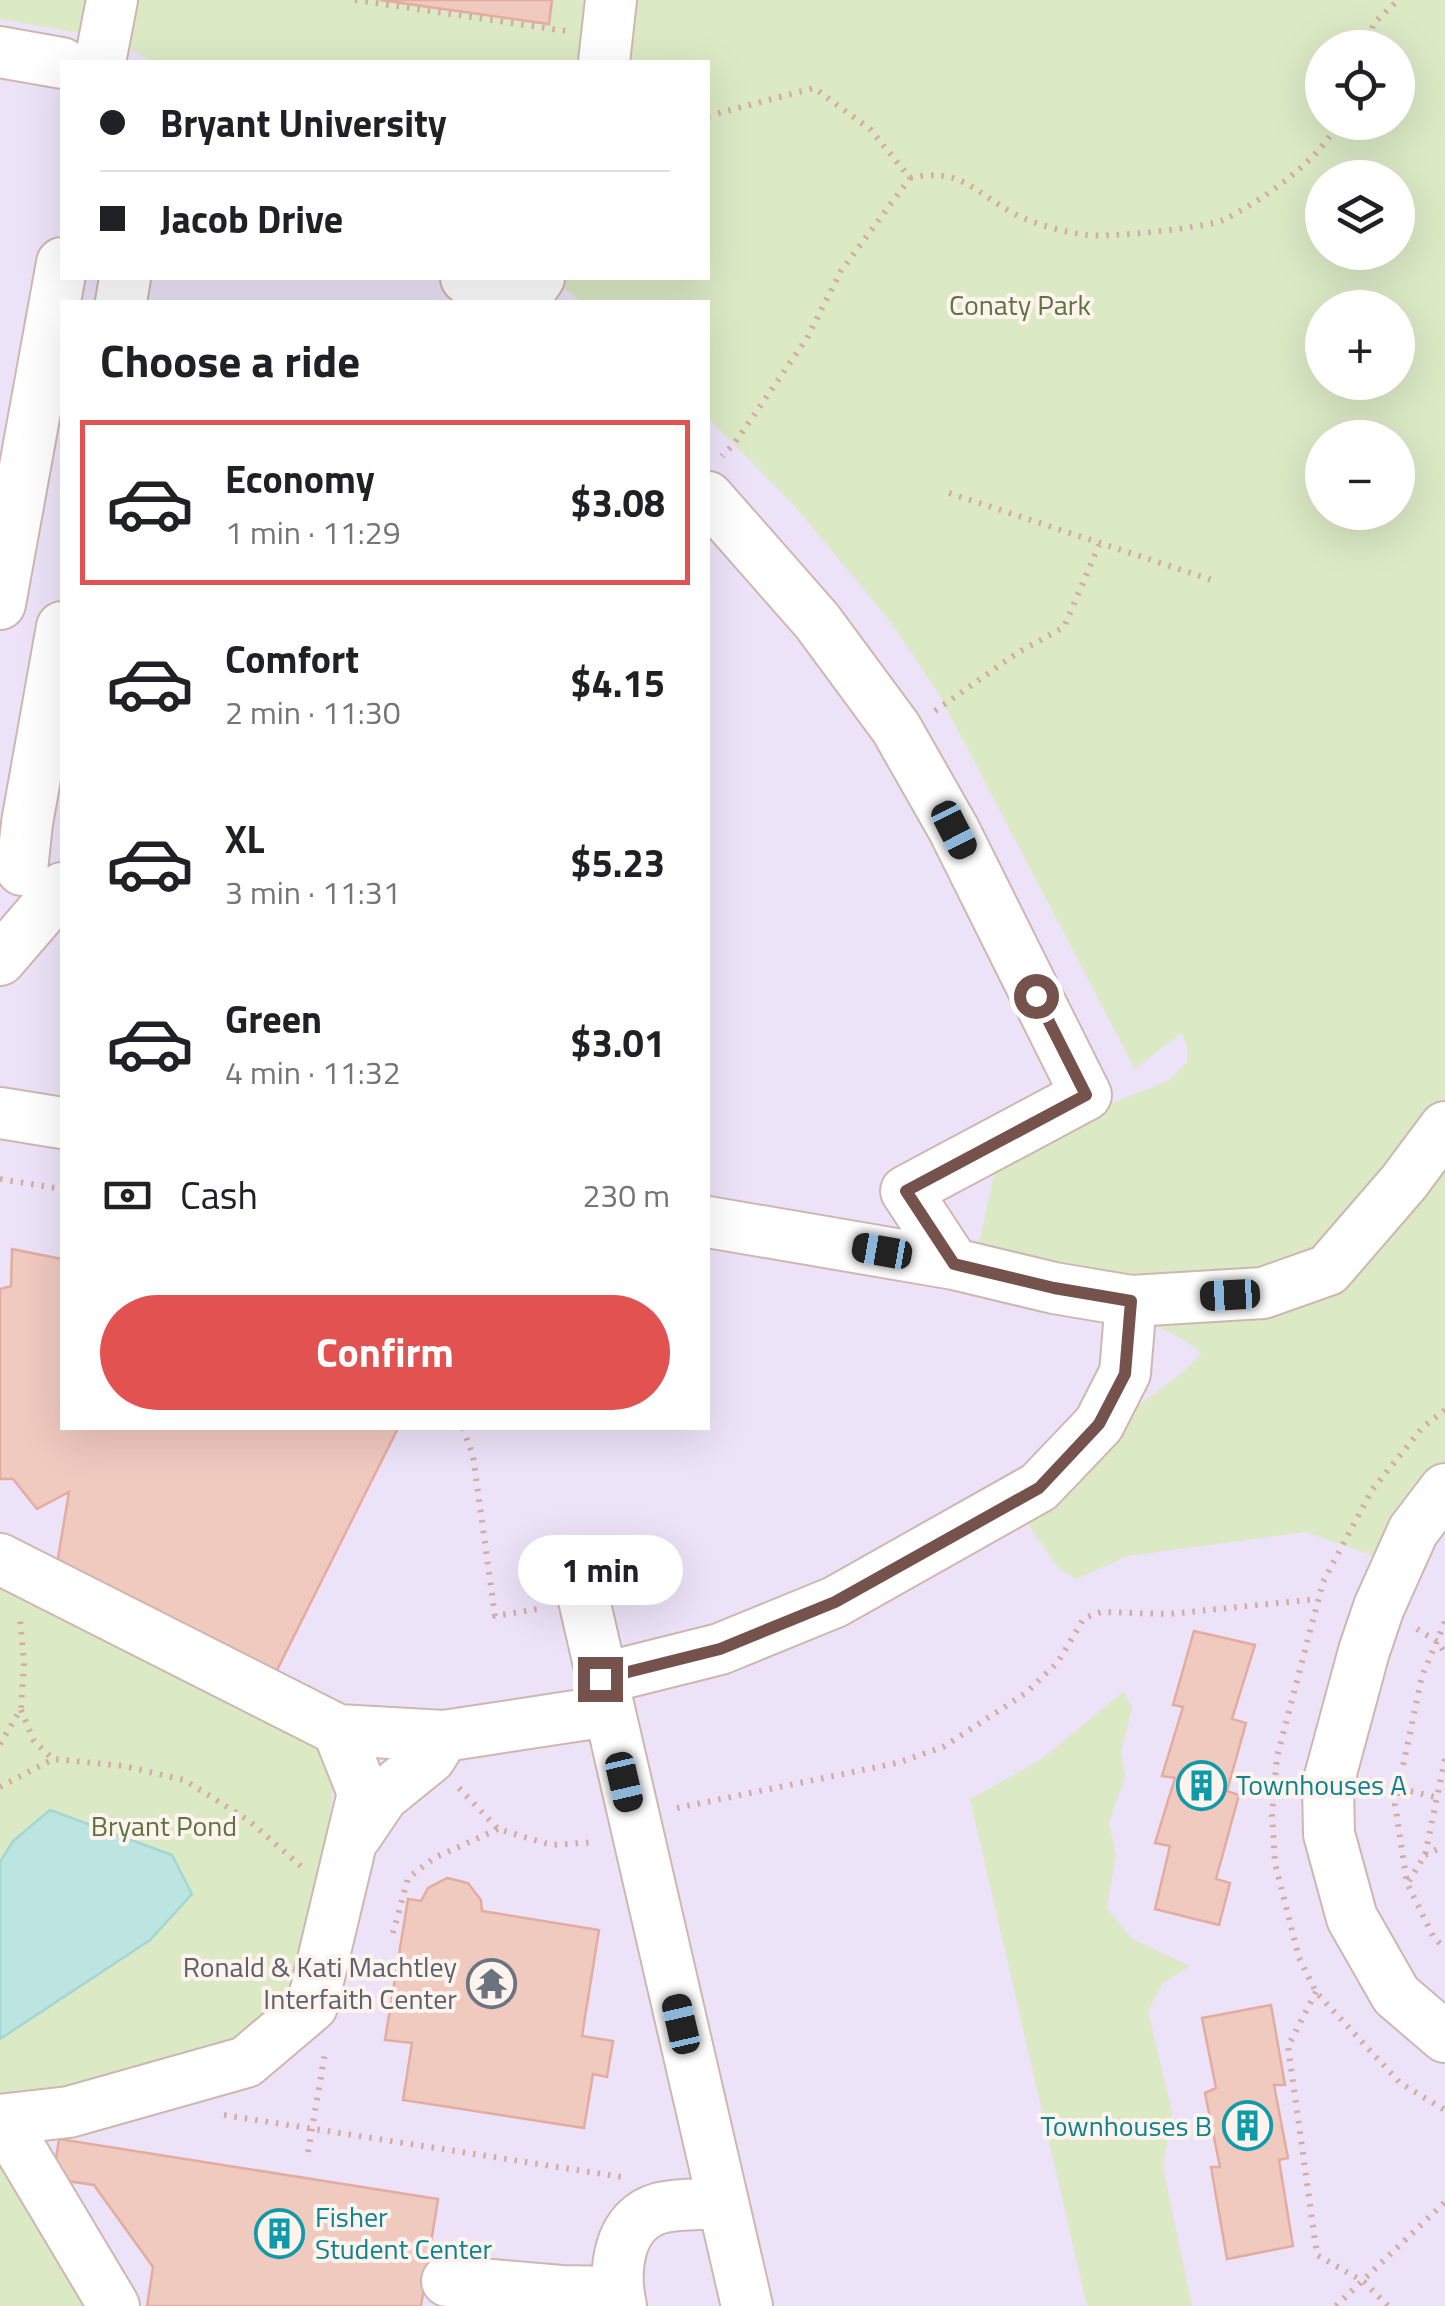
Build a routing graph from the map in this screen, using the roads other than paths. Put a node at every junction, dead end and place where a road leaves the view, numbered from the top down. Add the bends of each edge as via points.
1 (112, 0) edge
2 (0, 52) edge
3 (100, 60) edge
4 (60, 63) edge
5 (60, 274) edge
6 (469, 280) edge
7 (497, 300) edge
8 (714, 477) edge
9 (0, 604) edge
10 (60, 638) edge
11 (39, 890) edge
12 (0, 960) edge
13 (0, 1113) edge
14 (60, 1123) edge
15 (1445, 1126) edge
16 (710, 1222) edge
17 (954, 1264) junction
18 (1131, 1301) junction
19 (1445, 1489) edge
20 (8, 1563) edge
21 (567, 1613) road end
22 (604, 1695) junction
23 (338, 1730) junction
24 (437, 1747) junction
25 (353, 1841) junction
26 (1445, 2037) edge
27 (1, 2120) edge
28 (723, 2203) junction
29 (448, 2281) dead end
30 (620, 2299) edge
31 (114, 2306) edge
32 (747, 2306) edge

1 - 3 street
2 - 4 street
5 - 9 street
6 - 7 street
8 - 17 street via 901,736 1086,1095 906,1191
10 - 11 street via 27,823
11 - 12 street
13 - 14 street
15 - 18 street via 1328,1270 1264,1293
16 - 17 street
17 - 18 street
18 - 22 street via 1125,1374 1099,1424 1039,1488 835,1602
19 - 26 street via 1413,1531 1379,1607 1328,1784 1330,1834 1352,1918 1396,1995
20 - 23 street
21 - 22 street
22 - 24 street
22 - 28 street via 614,1821
23 - 24 street
23 - 25 street via 363,1793
24 - 25 street via 383,1796
25 - 27 street via 312,2006 246,2062 69,2112
27 - 31 street
28 - 30 street via 657,2208 626,2232 617,2268
28 - 32 street
29 - 30 street

